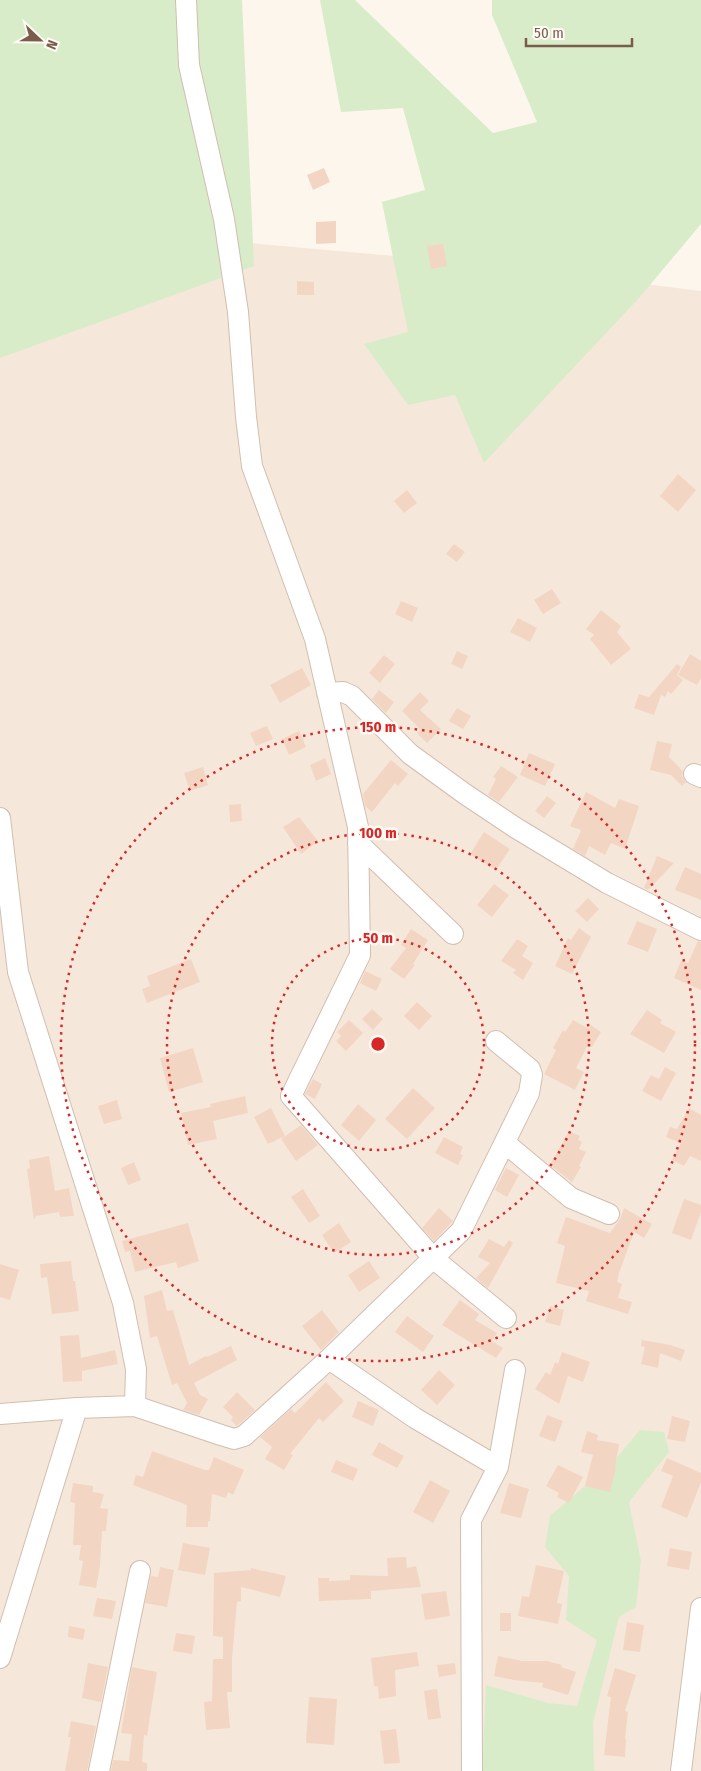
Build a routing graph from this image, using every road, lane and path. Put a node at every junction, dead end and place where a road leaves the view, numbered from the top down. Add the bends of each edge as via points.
1 (186, 0) edge
2 (327, 693) junction
3 (0, 818) edge
4 (358, 843) junction
5 (701, 930) edge
6 (453, 934) dead end
7 (496, 1041) dead end
8 (505, 1144) junction
9 (609, 1214) dead end
10 (434, 1259) junction
11 (506, 1318) dead end
12 (329, 1359) junction
13 (515, 1370) dead end
14 (135, 1406) junction
15 (76, 1408) junction
16 (0, 1414) edge
17 (498, 1467) junction
18 (140, 1571) dead end
19 (701, 1608) edge
20 (0, 1658) edge
21 (98, 1771) edge
22 (472, 1771) edge
23 (681, 1771) edge

1 - 2 street via 189,65 224,219 238,312 252,466 315,639
2 - 4 street via 358,827
2 - 5 street via 343,692 352,696 410,754 516,828 607,883
3 - 14 street via 18,972 123,1303 136,1369
4 - 6 street
4 - 10 street via 360,956 291,1096
7 - 8 street via 530,1069 532,1075 529,1094
8 - 9 street via 571,1198
8 - 10 street via 461,1231
10 - 11 street
10 - 12 street
12 - 14 street via 244,1436 234,1439
12 - 17 street via 415,1418
13 - 17 street
14 - 15 street
15 - 16 street
15 - 20 street
17 - 22 street via 471,1520
18 - 21 street
19 - 23 street

